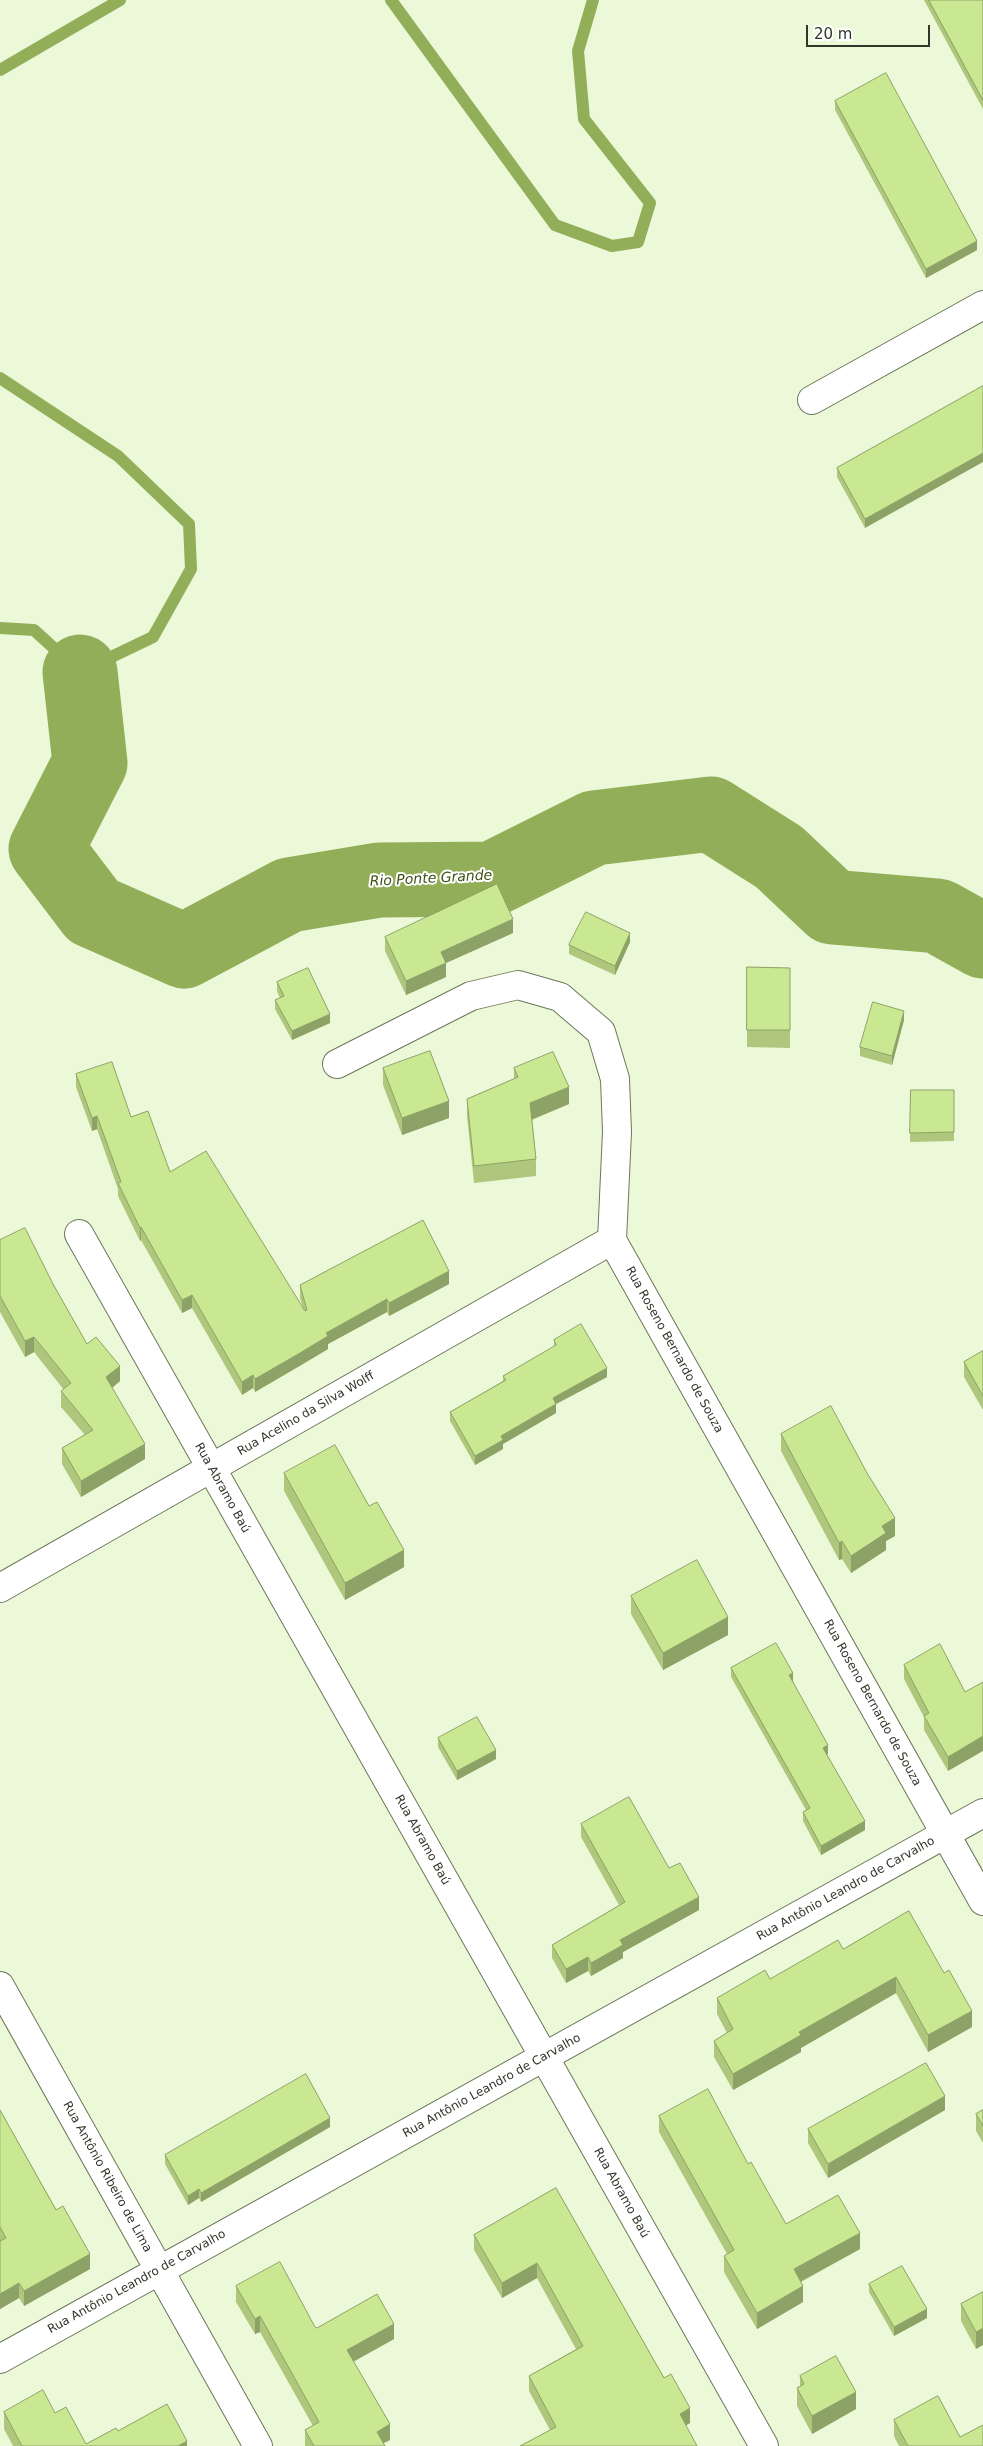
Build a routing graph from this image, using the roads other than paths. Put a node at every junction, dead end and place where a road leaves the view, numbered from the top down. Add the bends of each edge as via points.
1 (983, 305) edge
2 (812, 400) dead end
3 (337, 1064) dead end
4 (79, 1234) dead end
5 (612, 1240) junction
6 (211, 1468) junction
7 (0, 1588) edge
8 (983, 1813) edge
9 (945, 1834) junction
10 (983, 1901) edge
11 (0, 1986) edge
12 (544, 2057) junction
13 (159, 2270) junction
14 (0, 2358) edge
15 (258, 2446) edge
16 (764, 2446) edge

1 - 2 street
3 - 5 street via 472,996 518,985 560,997 600,1032 615,1079 617,1132
4 - 6 street, Rua Abramo Baú
5 - 6 street, Rua Acelino da Silva Wolff
5 - 9 street, Rua Roseno Bernardo de Souza
6 - 7 street, Rua Acelino da Silva Wolff
6 - 12 street, Rua Abramo Baú
8 - 9 street, Rua Antônio Leandro de Carvalho
9 - 10 street, Rua Roseno Bernardo de Souza
9 - 12 street, Rua Antônio Leandro de Carvalho
11 - 13 street, Rua Antônio Ribeiro de Lima
12 - 13 street, Rua Antônio Leandro de Carvalho
12 - 16 street, Rua Abramo Baú
13 - 14 street, Rua Antônio Leandro de Carvalho
13 - 15 street, Rua Antônio Ribeiro de Lima

